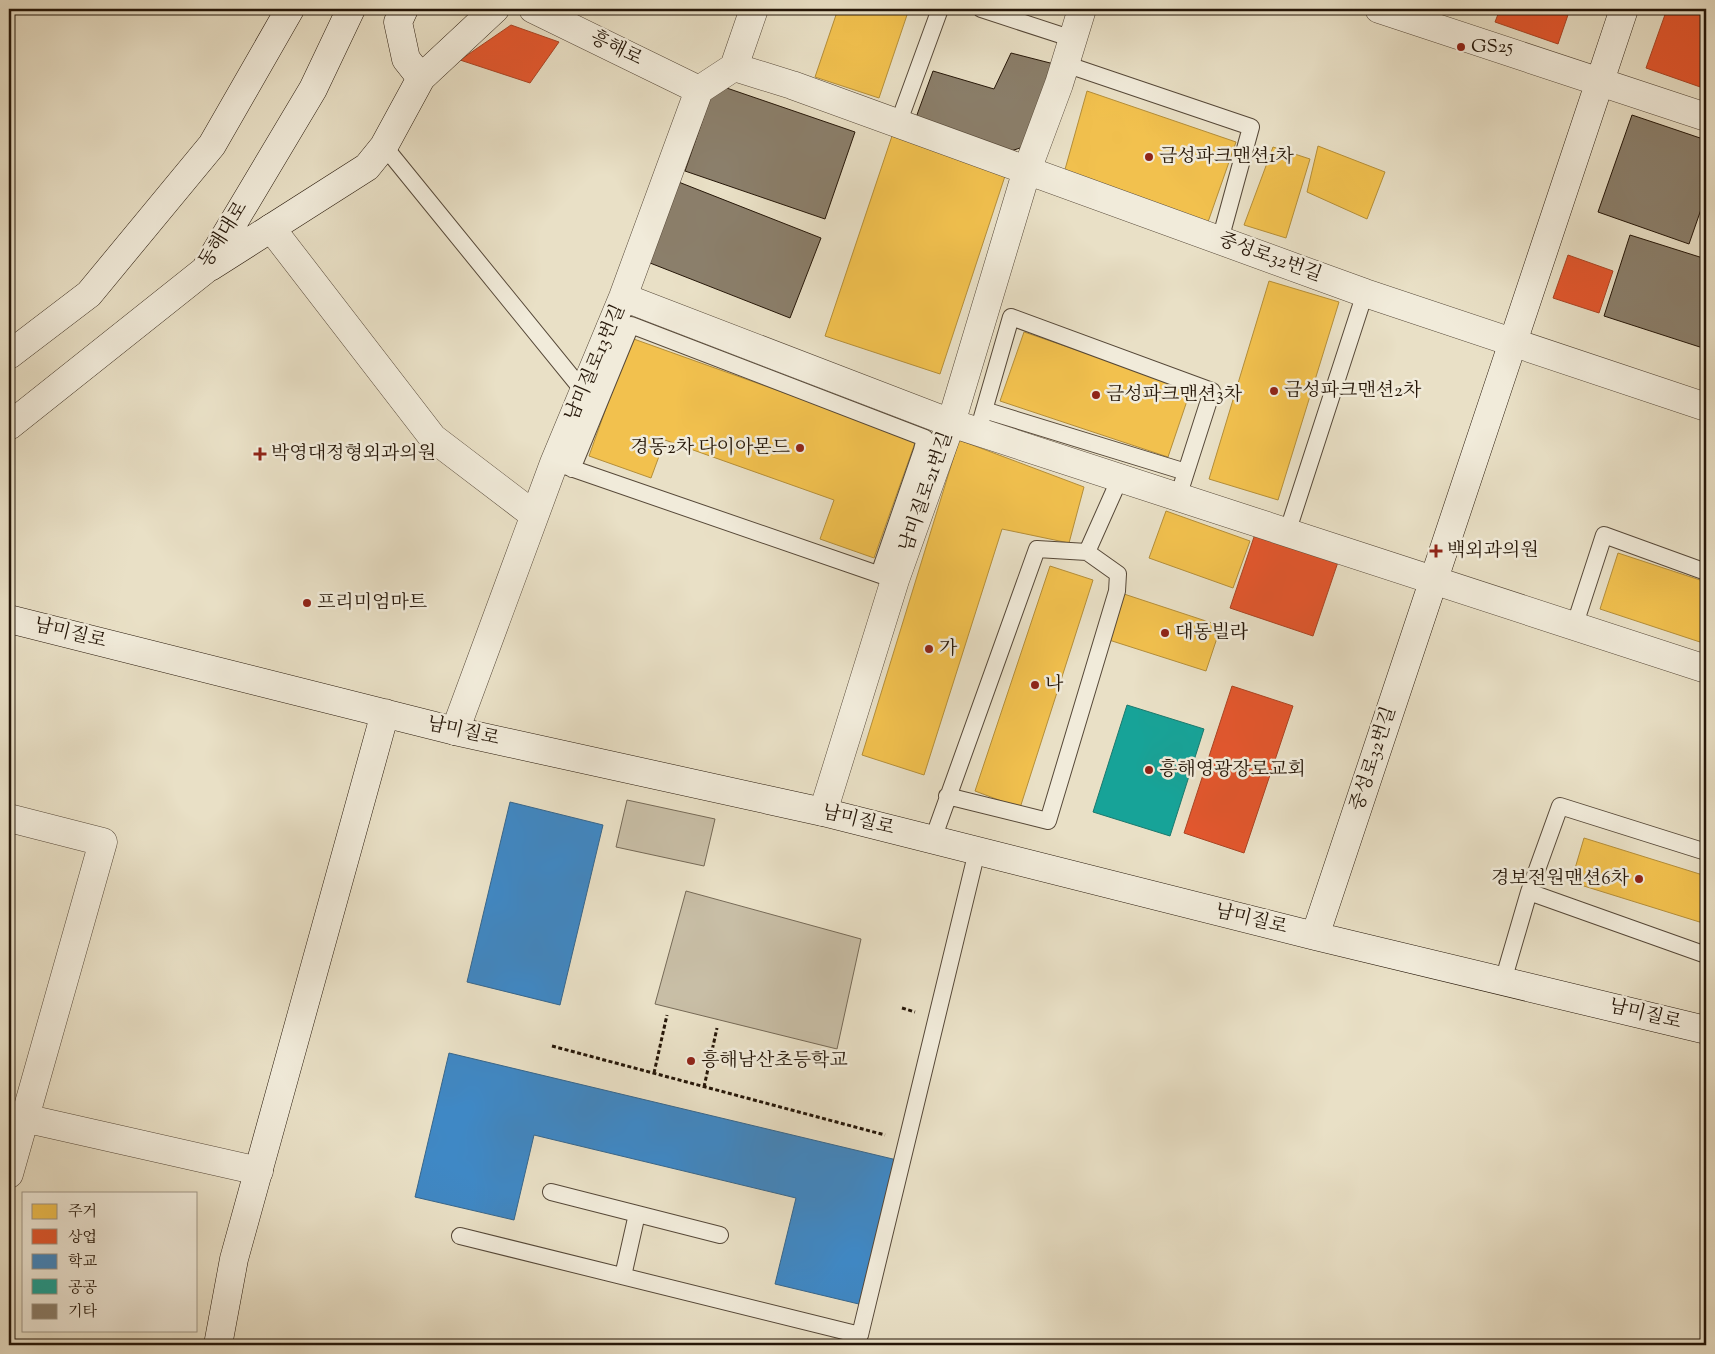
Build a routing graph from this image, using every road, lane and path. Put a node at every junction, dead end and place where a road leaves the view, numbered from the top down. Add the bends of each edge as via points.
1 (290, 9) edge
2 (351, 9) edge
3 (404, 9) edge
4 (495, 9) edge
5 (533, 9) edge
6 (754, 9) edge
7 (940, 9) edge
8 (981, 9) edge
9 (1082, 9) edge
10 (1379, 9) edge
11 (1624, 9) edge
12 (1073, 39) junction
13 (1065, 64) junction
14 (734, 66) junction
15 (421, 78) junction
16 (1600, 81) junction
17 (699, 90) junction
18 (1706, 117) edge
19 (898, 124) junction
20 (384, 146) junction
21 (1027, 170) junction
22 (271, 228) junction
23 (1220, 240) junction
24 (205, 270) junction
25 (1365, 293) junction
26 (623, 298) junction
27 (1513, 342) junction
28 (9, 355) edge
29 (584, 392) junction
30 (1706, 407) edge
31 (981, 421) junction
32 (951, 423) junction
33 (9, 426) edge
34 (931, 453) junction
35 (563, 466) junction
36 (1120, 478) junction
37 (1182, 485) junction
38 (534, 515) junction
39 (1287, 533) junction
40 (1087, 552) junction
41 (1706, 572) edge
42 (887, 577) junction
43 (1434, 581) junction
44 (9, 619) edge
45 (1574, 627) junction
46 (1706, 670) edge
47 (385, 713) junction
48 (454, 731) junction
49 (947, 796) junction
50 (823, 812) junction
51 (9, 818) edge
52 (933, 839) junction
53 (977, 851) junction
54 (1706, 852) edge
55 (1529, 892) junction
56 (1315, 936) junction
57 (1706, 955) edge
58 (1503, 981) junction
59 (667, 1015) dead end
60 (717, 1028) dead end
61 (1706, 1030) edge
62 (552, 1046) dead end
63 (654, 1073) junction
64 (704, 1087) junction
65 (16, 1118) edge
66 (907, 1141) junction
67 (258, 1171) junction
68 (9, 1174) edge
69 (551, 1192) dead end
70 (637, 1214) junction
71 (720, 1235) dead end
72 (460, 1236) dead end
73 (623, 1276) junction
74 (218, 1345) edge

1 - 28 street via 212,145 88,294
2 - 24 street, 동해대로 via 313,89
3 - 15 street via 398,22 406,59
4 - 15 street
5 - 17 street, 흥해로
6 - 14 street
7 - 19 lane
8 - 12 lane
9 - 12 street, 남미질로21번길
10 - 16 street
11 - 16 street, 중성로32번길
12 - 13 street, 남미질로21번길
13 - 21 street, 남미질로21번길
13 - 23 lane via 1251,127
14 - 17 street
14 - 19 street
15 - 20 street
16 - 18 street
16 - 27 street, 중성로32번길
17 - 26 street, 남미질로13번길
19 - 21 street
20 - 22 street via 367,166
20 - 29 lane
21 - 23 street, 중성로32번길
21 - 32 street, 남미질로21번길
22 - 24 street
22 - 38 street via 433,438
23 - 25 street, 중성로32번길
24 - 33 street, 동해대로
25 - 27 street, 중성로32번길
25 - 39 lane
26 - 29 street, 남미질로13번길
26 - 32 street
27 - 30 street, 중성로32번길
27 - 43 street, 중성로32번길
29 - 35 street, 남미질로13번길
31 - 32 street
31 - 36 street
31 - 37 lane
31 - 37 lane via 1011,318 1212,391
32 - 34 street, 남미질로21번길
34 - 35 lane via 925,438 631,325
34 - 42 street, 남미질로21번길
35 - 38 street, 남미질로13번길
35 - 42 lane
36 - 37 street
36 - 40 lane
37 - 39 street
38 - 48 street, 남미질로13번길
39 - 43 street
40 - 49 lane via 1037,549
40 - 49 lane via 1118,574 1118,591 1048,822
41 - 45 lane via 1604,535
42 - 50 street, 남미질로21번길
43 - 45 street
43 - 56 street, 중성로32번길
44 - 47 street, 남미질로
45 - 46 street
47 - 48 street, 남미질로
47 - 67 street
48 - 50 street, 남미질로
49 - 52 lane
50 - 52 street, 남미질로
51 - 65 street via 103,842
52 - 53 street, 남미질로
53 - 56 street, 남미질로
53 - 66 lane
54 - 55 lane via 1560,806
55 - 57 lane
55 - 58 lane
56 - 58 street, 남미질로
58 - 61 street, 남미질로
59 - 63 path
60 - 64 path
62 - 63 path
63 - 64 path
64 - 66 path
65 - 67 street
65 - 68 street
66 - 73 lane via 860,1334
67 - 74 street via 234,1259
69 - 70 lane
70 - 71 lane
70 - 73 lane
72 - 73 lane

